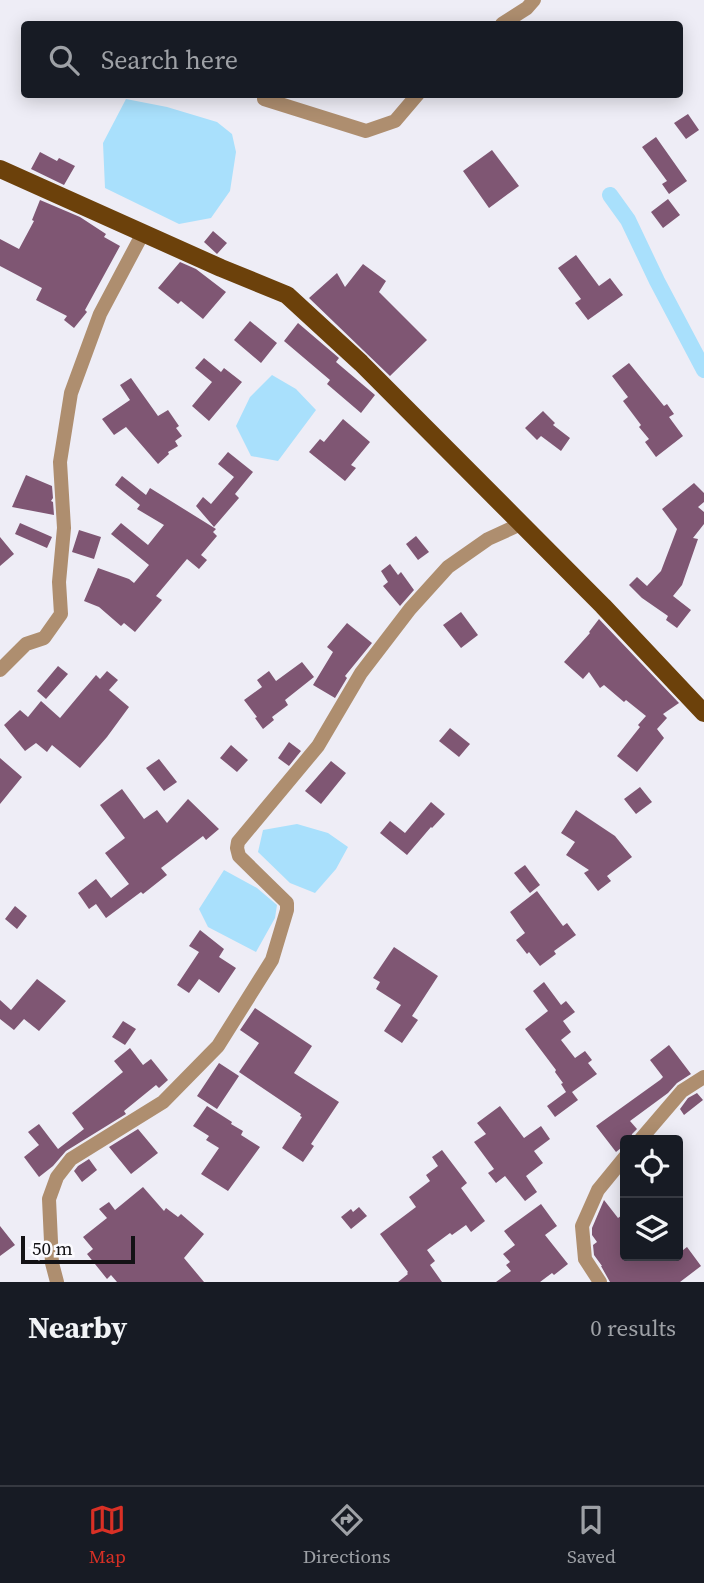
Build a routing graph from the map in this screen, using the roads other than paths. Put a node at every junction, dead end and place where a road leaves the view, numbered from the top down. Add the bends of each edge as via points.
1 (534, 0) edge
2 (507, 21) edge
3 (415, 98) edge
4 (264, 99) dead end
5 (0, 169) edge
6 (143, 233) junction
7 (521, 524) junction
8 (0, 670) edge
9 (704, 713) edge
10 (704, 1077) edge
11 (644, 1135) edge
12 (620, 1163) edge
13 (57, 1282) edge
14 (600, 1282) edge

1 - 2 street
3 - 4 street via 395,121 366,131
5 - 6 main road
6 - 7 main road via 287,295
6 - 8 street via 100,314 71,393 60,462 64,528 61,614 44,638 26,644
7 - 9 main road
7 - 13 street via 488,539 448,567 410,609 361,673 318,746 238,842 239,856 287,903 272,960 218,1046 163,1102 71,1159 57,1177 49,1199
10 - 11 street via 682,1091
12 - 14 street via 598,1190 582,1226 585,1259

